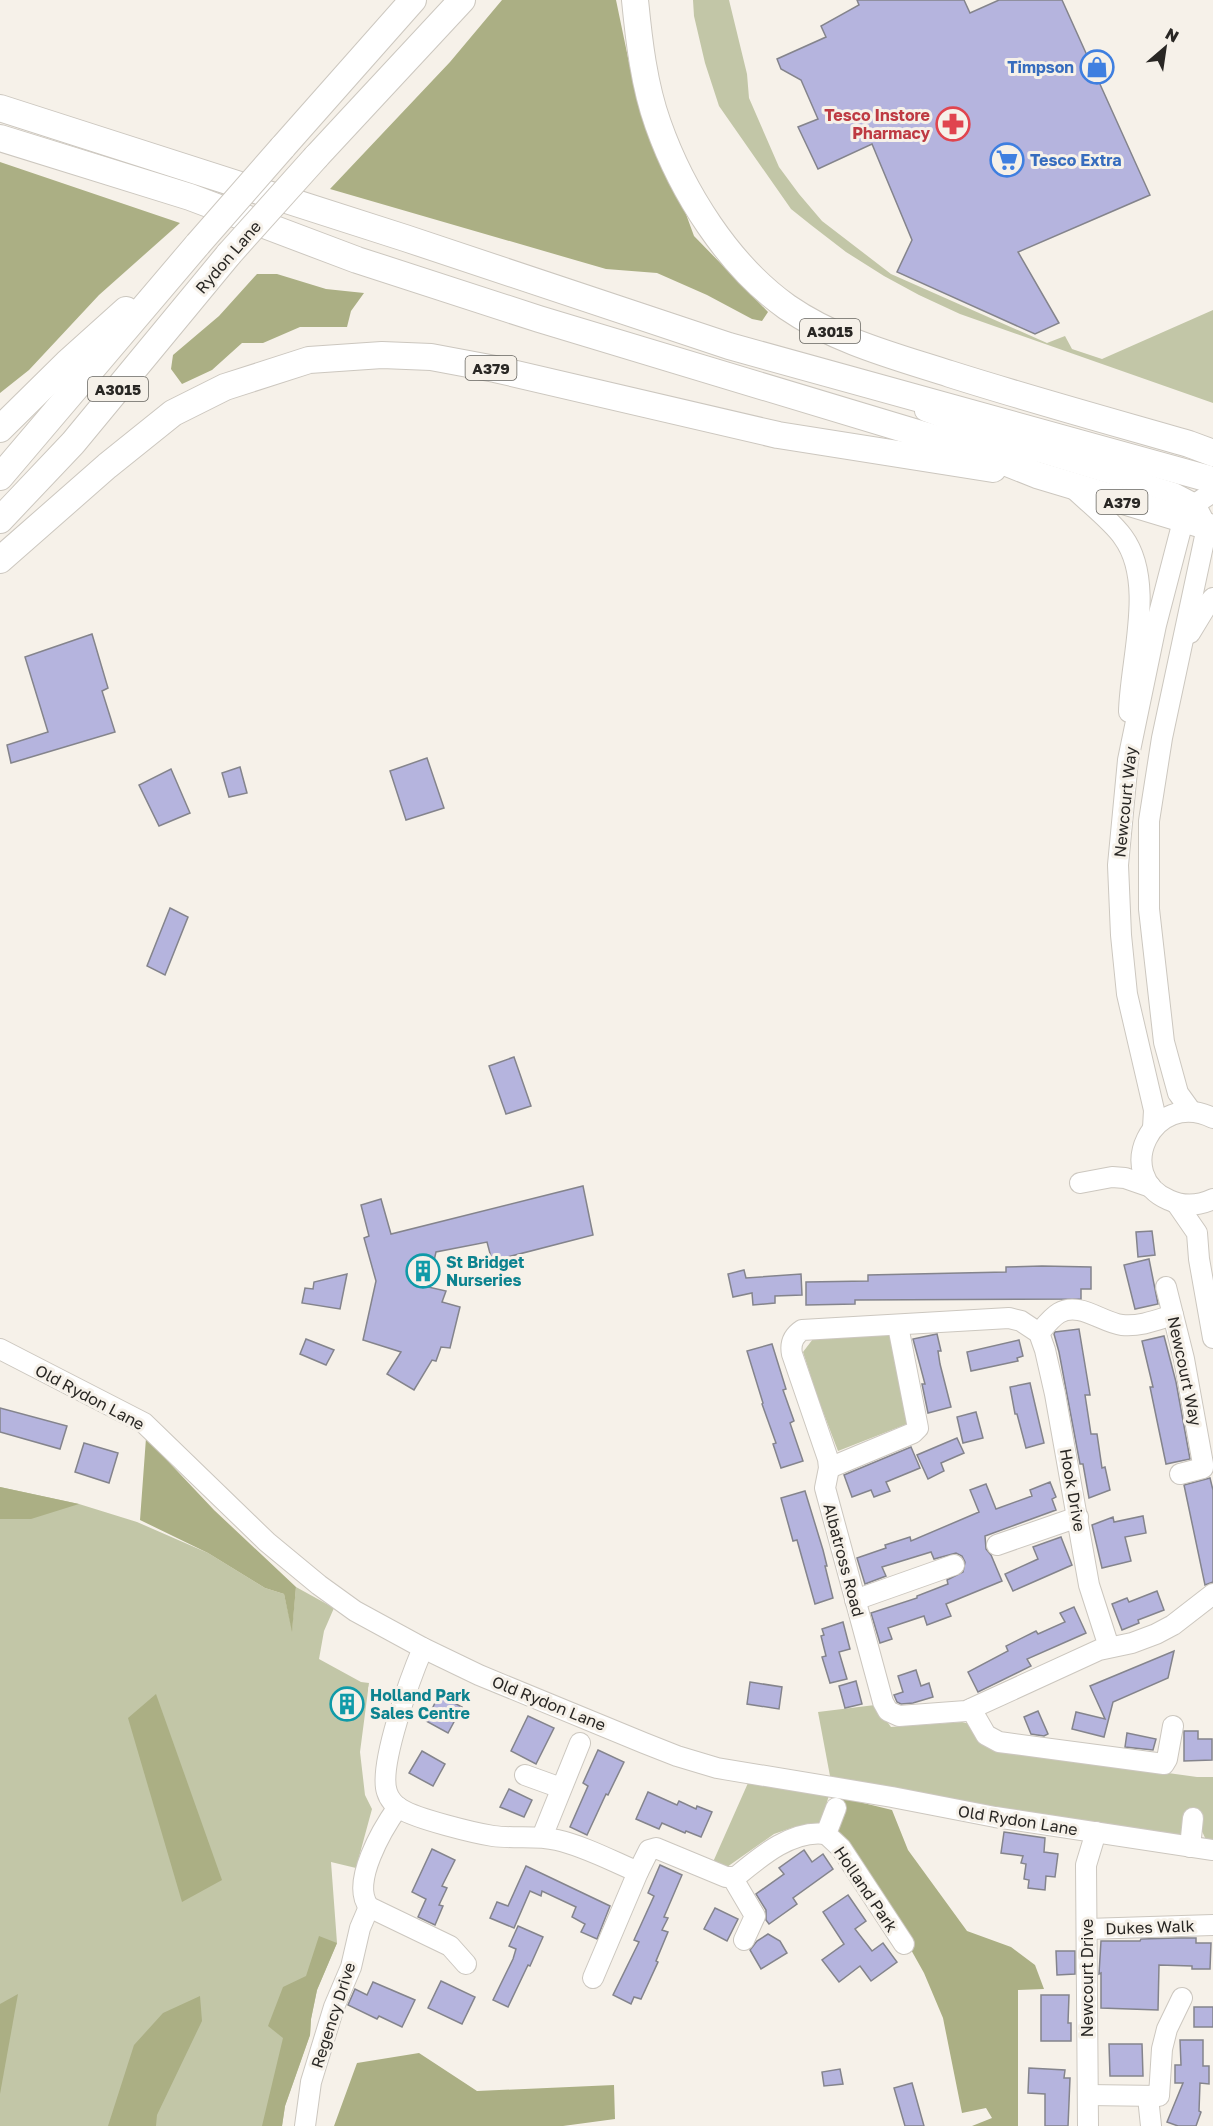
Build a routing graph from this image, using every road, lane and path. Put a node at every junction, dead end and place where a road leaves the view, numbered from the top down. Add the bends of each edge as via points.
1 (413, 0) edge
2 (462, 0) edge
3 (635, 0) edge
4 (0, 108) edge
5 (0, 138) edge
6 (198, 244) junction
7 (818, 370) junction
8 (0, 429) edge
9 (1213, 453) edge
10 (1038, 475) junction
11 (0, 477) edge
12 (1213, 480) edge
13 (1071, 486) junction
14 (1213, 492) edge
15 (0, 520) edge
16 (1200, 520) edge
17 (0, 560) edge
18 (1213, 598) edge
19 (1180, 649) junction
20 (1128, 760) junction
21 (1191, 1111) junction
22 (1213, 1118) edge
23 (1153, 1128) junction
24 (1142, 1156) junction
25 (1112, 1177) junction
26 (1080, 1183) dead end
27 (1151, 1187) junction
28 (1213, 1201) edge
29 (1177, 1204) junction
30 (1197, 1233) junction
31 (1166, 1287) dead end
32 (1173, 1315) junction
33 (898, 1326) junction
34 (1039, 1332) junction
35 (1213, 1338) edge
36 (0, 1349) edge
37 (829, 1468) junction
38 (1180, 1474) dead end
39 (1078, 1517) junction
40 (997, 1545) dead end
41 (954, 1565) dead end
42 (1213, 1594) edge
43 (855, 1600) junction
44 (1109, 1647) junction
45 (423, 1648) junction
46 (971, 1709) junction
47 (1173, 1726) dead end
48 (580, 1743) dead end
49 (525, 1775) dead end
50 (561, 1788) junction
51 (398, 1807) junction
52 (836, 1808) dead end
53 (1192, 1818) dead end
54 (1096, 1832) junction
55 (826, 1834) junction
56 (543, 1837) junction
57 (1204, 1849) edge
58 (638, 1872) junction
59 (732, 1877) junction
60 (369, 1906) junction
61 (1213, 1925) edge
62 (1087, 1929) junction
63 (744, 1940) dead end
64 (904, 1944) dead end
65 (466, 1964) dead end
66 (593, 1978) dead end
67 (1182, 1998) dead end
68 (1088, 2095) junction
69 (1148, 2097) junction
70 (305, 2126) edge
71 (1088, 2126) edge
72 (1151, 2126) edge

1 - 6 main road, Rydon Lane / A3015, bridge
2 - 15 main road, Rydon Lane / A3015, bridge via 229,254 73,443
3 - 9 main road, A3015 via 647,82 658,124 679,172 715,235 746,271 787,307 863,346
4 - 7 main road via 405,237 729,346
5 - 10 main road, A379 via 190,197 357,260 977,451
6 - 8 main road
6 - 11 main road, Rydon Lane / A3015
7 - 12 main road
7 - 16 street via 1012,444 1174,493
10 - 13 main road, A379
10 - 17 main road, A379 via 778,435 431,357 382,355 309,360 225,387 173,412
13 - 16 main road, A379
13 - 20 street via 1124,538 1136,565 1141,592 1130,686
14 - 16 street
16 - 19 street, Newcourt Way
16 - 20 street, Newcourt Way via 1156,625
18 - 19 street
19 - 21 street, Newcourt Way via 1149,821 1149,909 1164,1042 1178,1093
20 - 23 street, Newcourt Way via 1118,865 1121,935 1127,994 1154,1110
21 - 22 street
21 - 23 street via 1164,1118
23 - 24 street
24 - 25 street
24 - 27 street
25 - 26 street
25 - 27 street
27 - 29 street
28 - 29 street
28 - 30 street
29 - 30 street, Newcourt Way
30 - 35 street, Newcourt Way
31 - 32 street, Newcourt Way
32 - 34 street via 1133,1326 1066,1310
32 - 38 street, Newcourt Way via 1203,1464 1198,1471
33 - 34 street via 1009,1317
33 - 37 street via 918,1428
33 - 37 street, Albatross Road via 802,1330 793,1340 792,1354
34 - 39 street, Hook Drive via 1048,1359
36 - 45 street, Old Rydon Lane via 144,1423 228,1506 319,1586 355,1611
37 - 43 street, Albatross Road via 825,1488
39 - 40 street
39 - 44 street, Hook Drive via 1089,1585
41 - 43 street
42 - 44 street, Albatross Road via 1156,1634
43 - 46 street, Albatross Road via 888,1711 899,1716
44 - 46 street, Albatross Road
45 - 51 street via 410,1678 386,1761 384,1782
45 - 54 street, Old Rydon Lane via 615,1731 711,1767
46 - 47 street via 986,1735 999,1742 1164,1764
48 - 50 street
49 - 50 street
50 - 56 street
51 - 56 street via 416,1816 494,1836
51 - 60 street via 363,1876 364,1901
52 - 55 street, Holland Park
53 - 57 street, Old Rydon Lane
54 - 57 street, Old Rydon Lane
54 - 62 street, Newcourt Drive via 1086,1865
55 - 59 street, Holland Park via 814,1832 792,1840
55 - 64 street, Holland Park via 841,1848
56 - 58 street
58 - 59 street via 649,1850 656,1848
58 - 66 street
59 - 63 street via 755,1916
60 - 65 street via 450,1946
60 - 70 street, Regency Drive via 311,2082
61 - 62 street, Dukes Walk
62 - 68 street, Newcourt Drive
67 - 69 street via 1162,2049 1159,2096
68 - 69 street
68 - 71 street, Newcourt Drive
69 - 72 street

